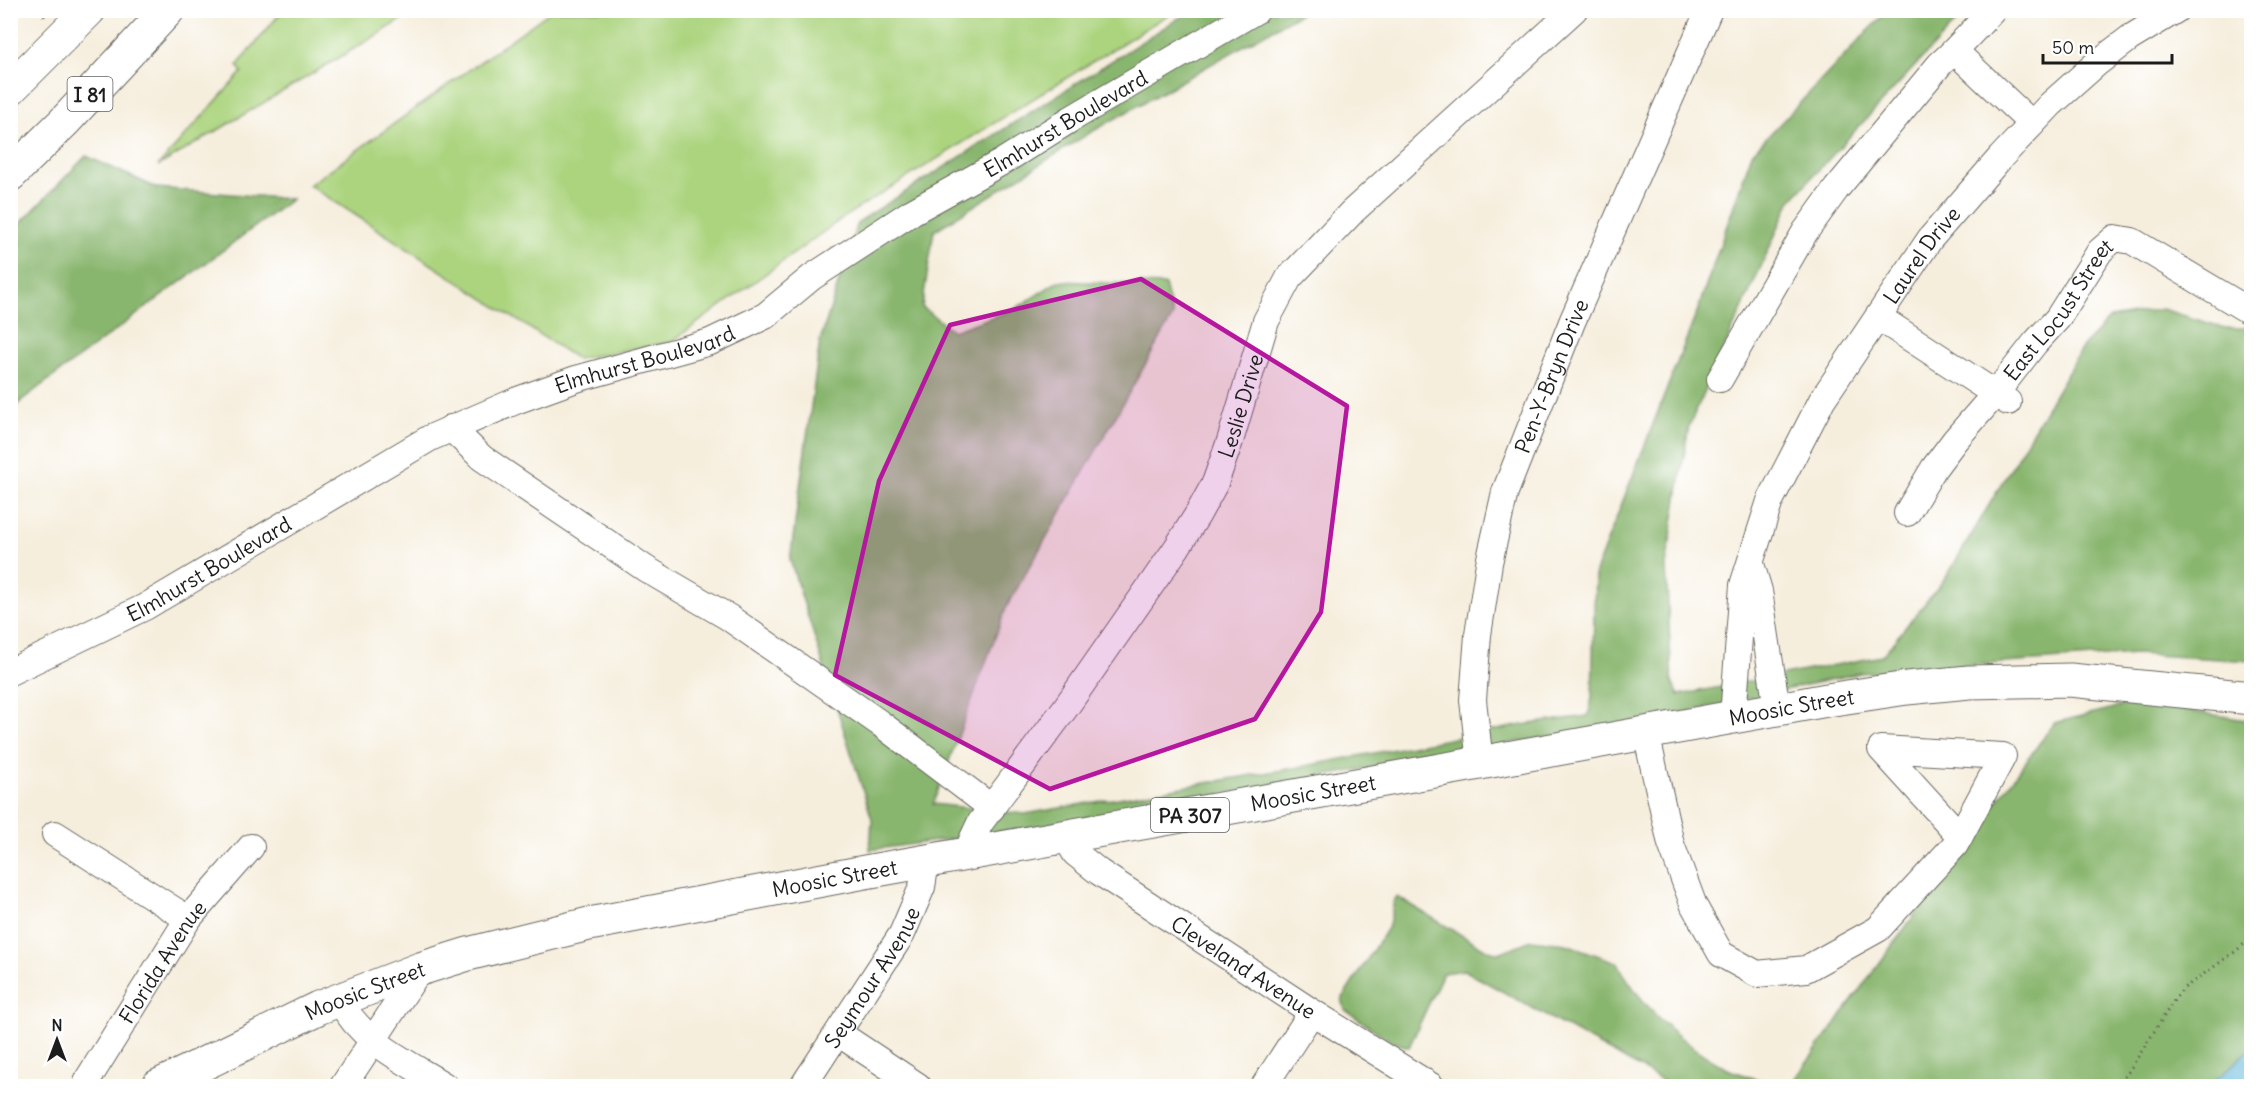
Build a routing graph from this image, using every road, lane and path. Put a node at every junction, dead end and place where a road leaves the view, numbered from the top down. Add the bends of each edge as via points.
1 (44, 10) edge
2 (89, 10) edge
3 (168, 10) edge
4 (1257, 10) edge
5 (1574, 10) edge
6 (1709, 10) edge
7 (1993, 10) edge
8 (2176, 10) edge
9 (44, 17) dead end
10 (1952, 53) junction
11 (10, 89) edge
12 (2032, 124) junction
13 (10, 175) edge
14 (2251, 312) edge
15 (1878, 317) junction
16 (1720, 379) dead end
17 (2002, 398) junction
18 (451, 428) junction
19 (1907, 513) dead end
20 (1751, 564) junction
21 (10, 672) edge
22 (2252, 698) edge
23 (1777, 709) junction
24 (1733, 717) junction
25 (1646, 733) junction
26 (1480, 764) junction
27 (992, 808) junction
28 (55, 834) dead end
29 (1960, 836) junction
30 (1066, 837) junction
31 (251, 847) dead end
32 (969, 854) junction
33 (926, 862) junction
34 (188, 919) junction
35 (2252, 937) edge
36 (420, 969) junction
37 (351, 995) junction
38 (1312, 1012) junction
39 (838, 1033) junction
40 (373, 1040) junction
41 (86, 1086) edge
42 (158, 1086) edge
43 (343, 1086) edge
44 (445, 1086) edge
45 (803, 1086) edge
46 (918, 1086) edge
47 (1264, 1086) edge
48 (1431, 1086) edge
49 (2116, 1086) edge

1 - 9 path
2 - 11 main road
3 - 13 main road, I 81
4 - 18 street, Elmhurst Boulevard via 912,212 812,277 765,316 710,342 576,379
5 - 27 street, Leslie Drive via 1352,212 1289,278 1266,321 1218,473 1198,514
6 - 26 street, Pen-Y-Bryn Drive via 1572,322 1505,492 1478,635 1473,700
7 - 10 street
8 - 12 street, Laurel Drive via 2096,64
10 - 12 street
10 - 16 street via 1837,188 1805,232
12 - 15 street, Laurel Drive via 1930,239
14 - 17 street, East Locust Street via 2132,241 2115,238 2100,251 2058,318 2035,343
15 - 17 street
15 - 20 street, Laurel Drive via 1822,400 1779,481 1756,538
17 - 19 street via 1955,440
18 - 21 street, Elmhurst Boulevard via 385,463 145,607
18 - 27 street via 482,458 646,569 728,617
20 - 23 street via 1760,591
20 - 24 street, Laurel Drive via 1743,585
22 - 23 main road, Moosic Street / PA 307 via 2070,680 1969,682
23 - 24 main road, Moosic Street / PA 307
24 - 25 main road, Moosic Street / PA 307
25 - 26 main road, Moosic Street / PA 307
25 - 29 street via 1671,844 1694,906 1721,954 1757,974 1806,969 1878,929
26 - 30 main road, Moosic Street / PA 307
27 - 32 street, Leslie Drive via 980,823
28 - 34 street
29 - 29 street via 2002,756 1881,749 1921,792
30 - 32 main road, Moosic Street / PA 307
30 - 38 street, Cleveland Avenue via 1075,853 1099,872
31 - 34 street, Florida Avenue
32 - 33 main road, Moosic Street / PA 307
33 - 36 main road, Moosic Street / PA 307 via 589,924
33 - 39 street, Seymour Avenue via 922,886 902,934
34 - 41 street, Florida Avenue
35 - 49 path via 2184,988
36 - 37 main road, Moosic Street / PA 307
36 - 40 street
37 - 40 street via 345,1012
37 - 42 main road, Moosic Street / PA 307
38 - 47 street
38 - 48 street, Cleveland Avenue
39 - 45 street, Seymour Avenue
39 - 46 street
40 - 43 street
40 - 44 street

